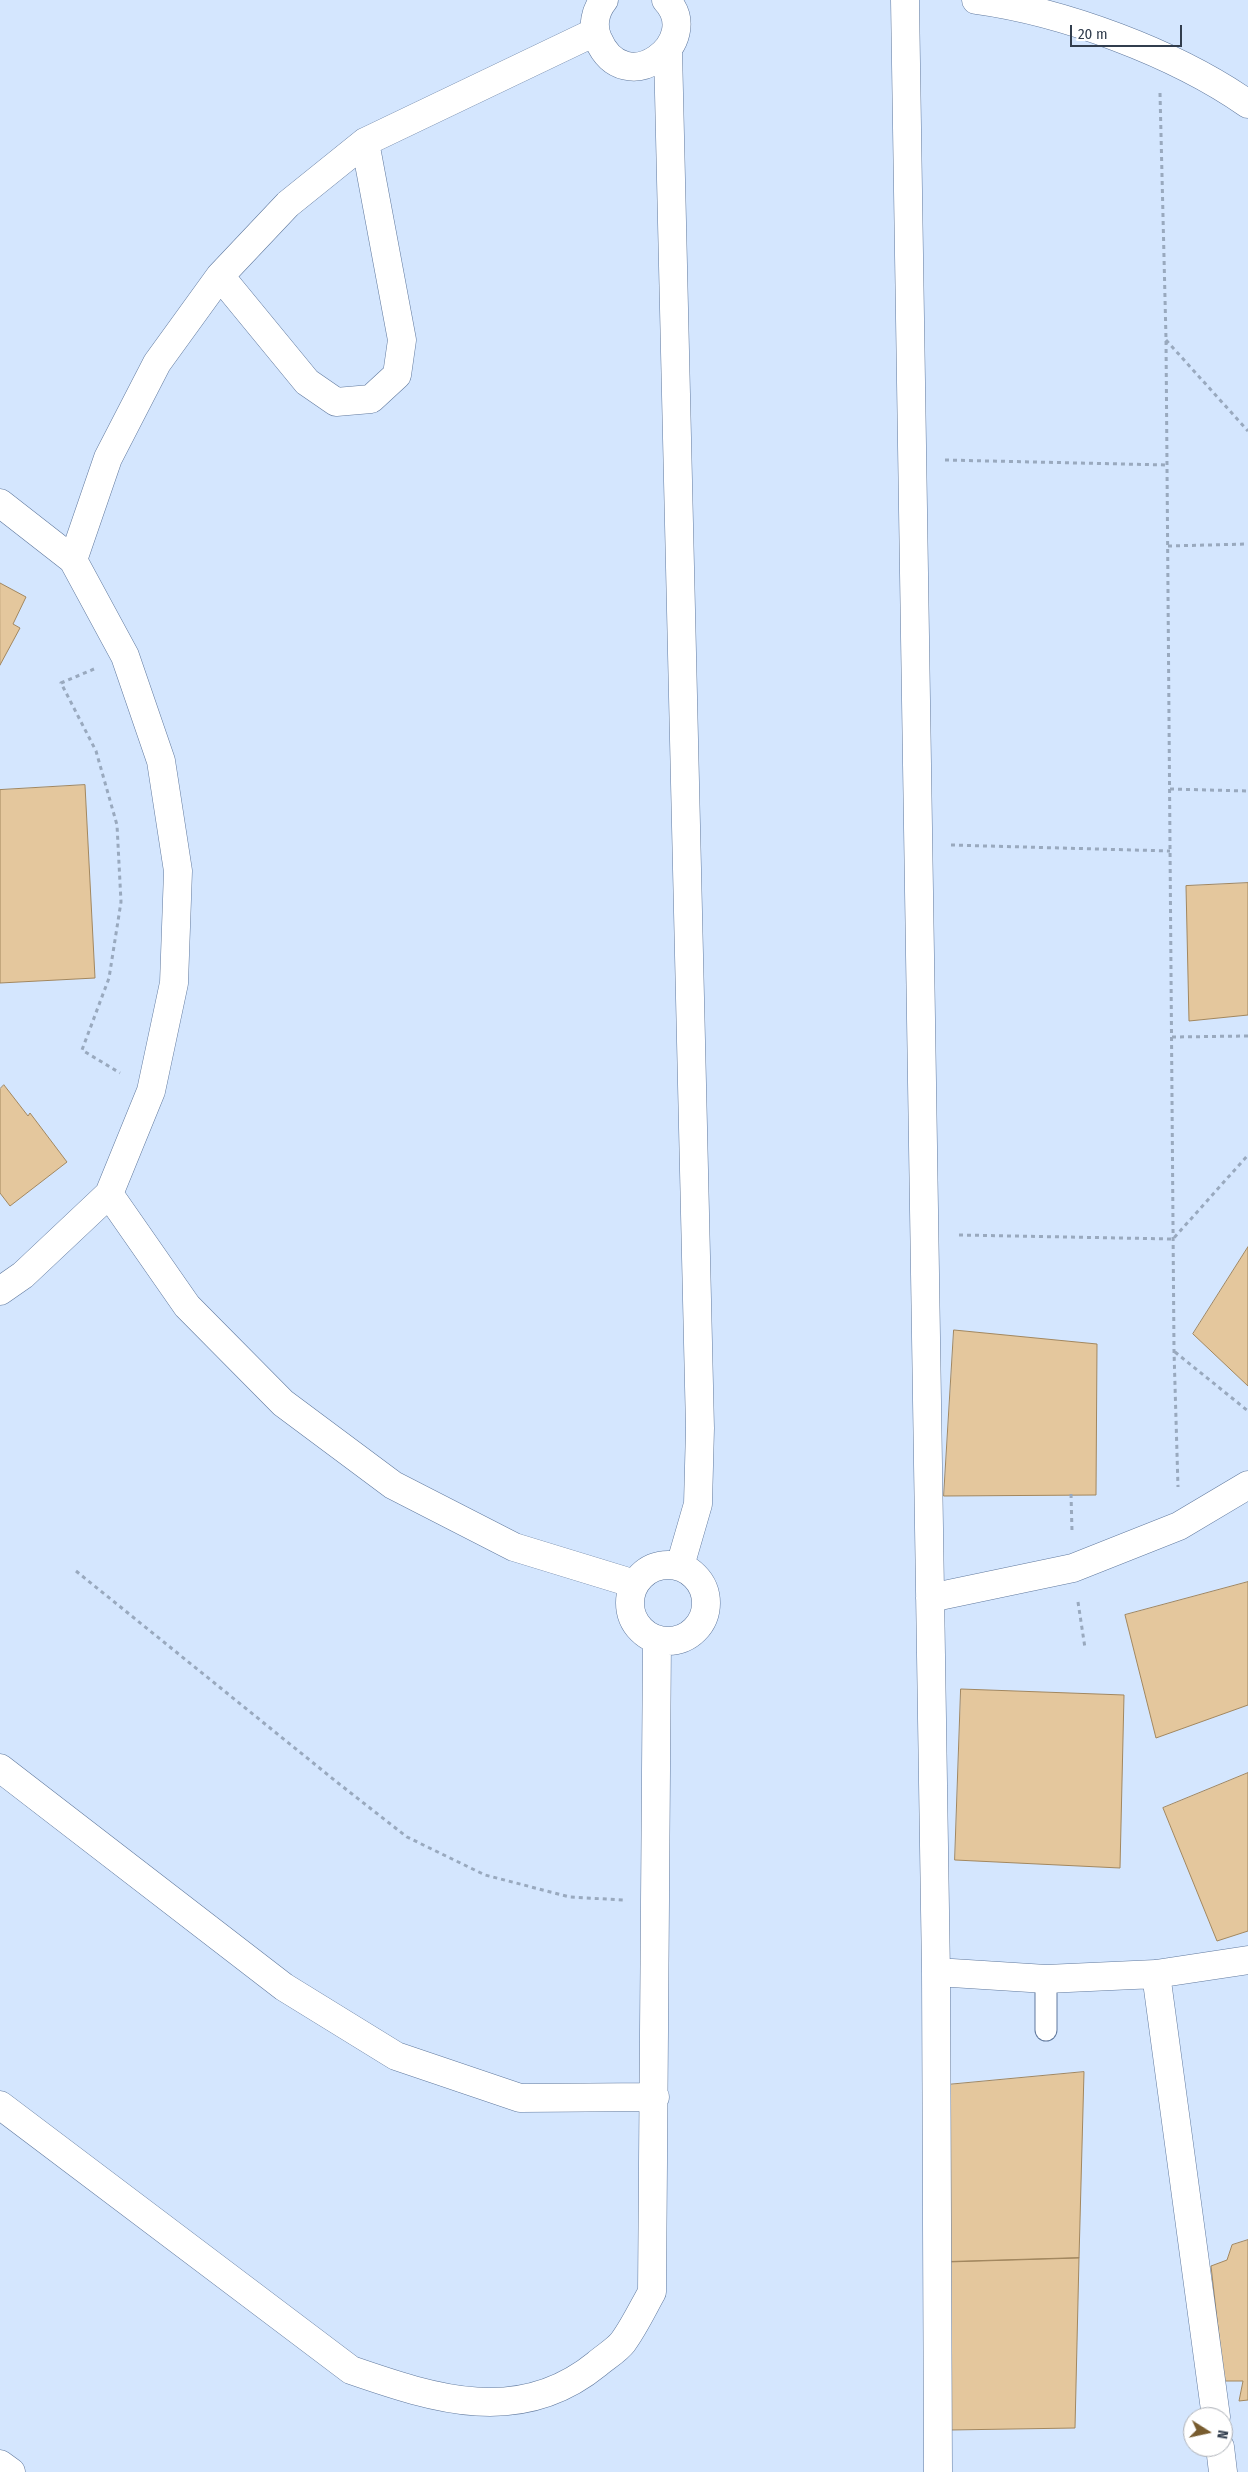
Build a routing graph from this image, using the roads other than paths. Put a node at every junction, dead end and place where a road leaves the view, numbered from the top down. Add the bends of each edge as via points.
1 (604, 0) edge
2 (666, 0) edge
3 (905, 0) edge
4 (976, 0) edge
5 (1012, 2) edge
6 (595, 32) junction
7 (668, 50) junction
8 (1248, 104) edge
9 (365, 142) junction
10 (220, 276) junction
11 (0, 503) edge
12 (73, 560) junction
13 (108, 1194) junction
14 (0, 1291) edge
15 (1248, 1485) edge
16 (680, 1566) junction
17 (635, 1584) junction
18 (930, 1598) junction
19 (657, 1640) junction
20 (0, 1768) edge
21 (1248, 1960) edge
22 (936, 1972) junction
23 (1156, 1974) junction
24 (1046, 1979) junction
25 (1046, 2030) dead end
26 (655, 2097) junction
27 (0, 2106) edge
28 (1215, 2407) edge
29 (1221, 2457) edge
30 (0, 2464) edge
31 (11, 2472) edge
32 (938, 2472) edge
33 (1223, 2472) edge

1 - 6 street via 596,16
2 - 7 street via 675,19 675,35
3 - 18 street
4 - 5 street
5 - 8 street via 1159,55 1230,91
6 - 7 street via 602,50 617,63 636,67 654,62
6 - 9 street
7 - 16 street via 700,1428 698,1504
9 - 10 street via 288,204
9 - 10 street via 402,340 397,375 371,399 336,402 307,382
10 - 12 street via 157,363 108,458
11 - 12 street
12 - 13 street via 124,656 161,761 178,871 174,982 151,1091
13 - 14 street via 23,1275
13 - 17 street via 187,1306 283,1404 393,1485 506,1543
15 - 18 street via 1179,1526 1073,1568
16 - 17 street via 663,1565 646,1571
16 - 19 street via 696,1577 703,1588 706,1594 705,1614 694,1631 677,1640
17 - 19 street via 630,1606 638,1627
18 - 22 street
19 - 26 street
20 - 26 street via 284,1987 396,2056 520,2098
21 - 23 street
22 - 24 street
22 - 32 street
23 - 24 street
23 - 28 street
24 - 25 lane
26 - 27 street via 652,2292 622,2343 577,2380 522,2401 464,2402 404,2388 351,2370
29 - 33 street
30 - 31 street

